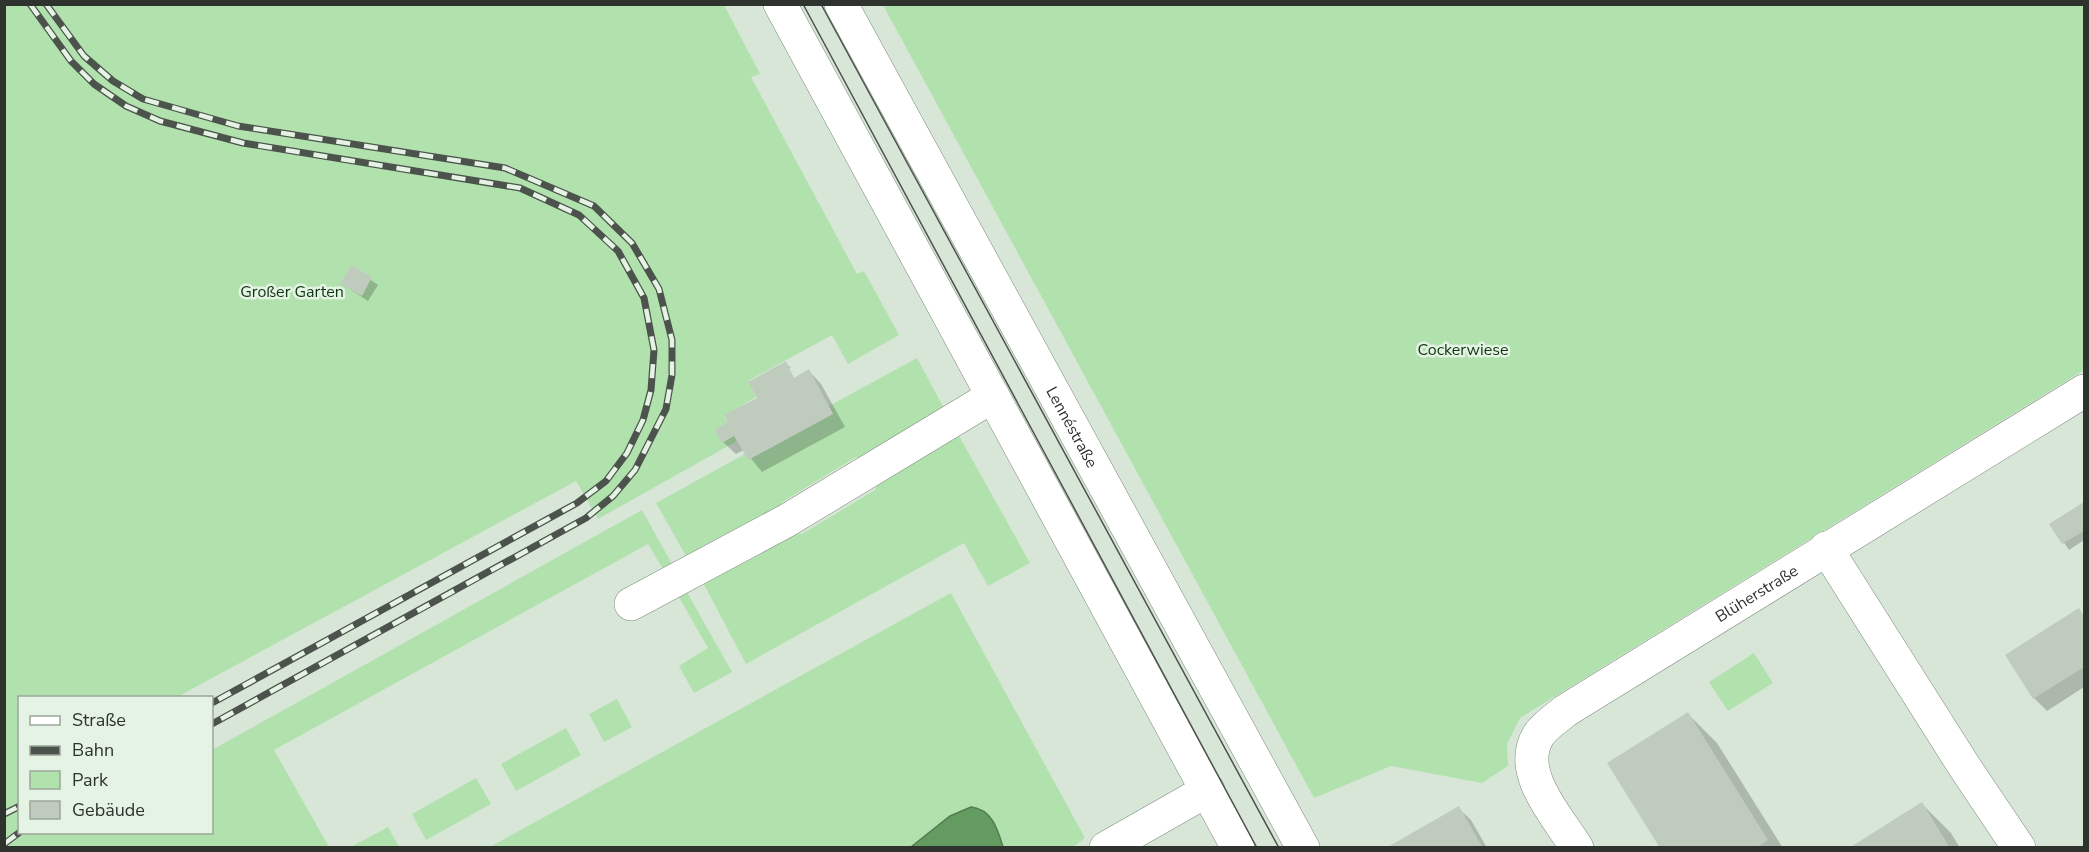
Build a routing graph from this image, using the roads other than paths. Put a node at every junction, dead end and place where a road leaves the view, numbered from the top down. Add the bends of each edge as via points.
1 (780, 4) edge
2 (841, 4) edge
3 (2085, 390) edge
4 (993, 396) junction
5 (1826, 548) junction
6 (631, 604) dead end
7 (1208, 790) junction
8 (1106, 848) edge
9 (1238, 848) edge
10 (1303, 848) edge
11 (1577, 848) edge
12 (2019, 848) edge

1 - 4 main road
2 - 10 main road, Lennéstraße
3 - 5 main road, Blüherstraße
4 - 6 main road via 786,521
4 - 7 main road
5 - 11 main road, Blüherstraße via 1565,711 1539,735 1531,755 1532,770
5 - 12 main road
7 - 8 main road
7 - 9 main road

